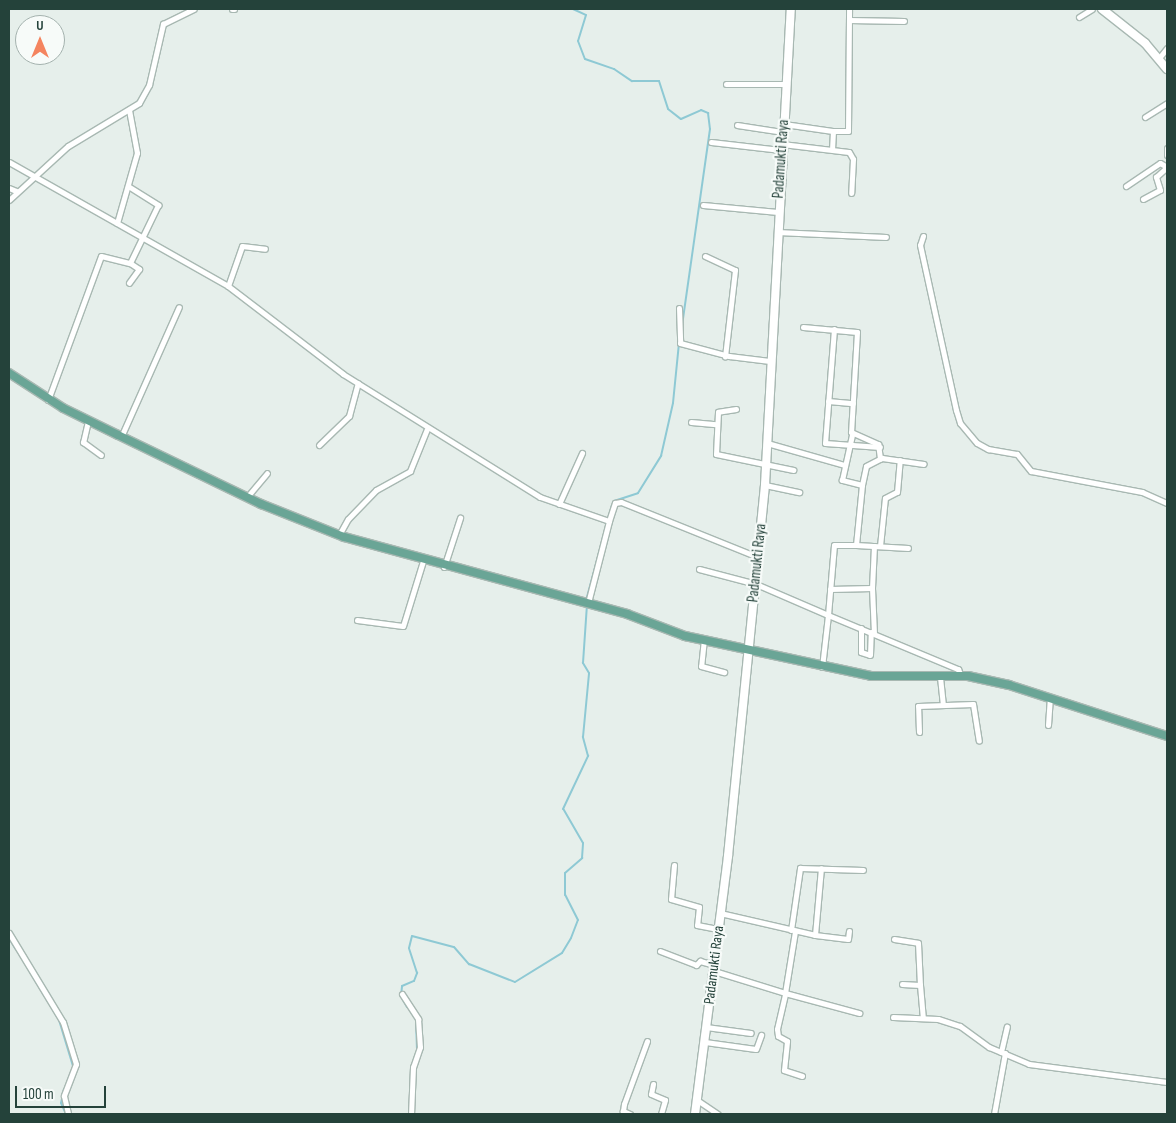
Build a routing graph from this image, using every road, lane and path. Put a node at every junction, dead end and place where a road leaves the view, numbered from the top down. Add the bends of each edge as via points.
1 (194, 9) edge
2 (791, 9) edge
3 (849, 9) edge
4 (1091, 9) edge
5 (1102, 9) edge
6 (1079, 17) dead end
7 (849, 20) junction
8 (904, 21) dead end
9 (1167, 48) edge
10 (1158, 58) junction
11 (1167, 68) edge
12 (726, 84) dead end
13 (785, 84) junction
14 (1167, 103) edge
15 (129, 110) junction
16 (1145, 117) dead end
17 (737, 125) dead end
18 (783, 128) junction
19 (833, 131) junction
20 (712, 142) dead end
21 (782, 147) junction
22 (1167, 148) edge
23 (832, 149) junction
24 (1167, 155) edge
25 (9, 162) edge
26 (1166, 168) edge
27 (33, 176) junction
28 (128, 186) junction
29 (1126, 186) dead end
30 (9, 188) edge
31 (16, 191) junction
32 (851, 193) dead end
33 (1143, 198) dead end
34 (9, 200) edge
35 (703, 205) dead end
36 (778, 212) junction
37 (117, 223) junction
38 (777, 232) junction
39 (923, 236) dead end
40 (886, 237) dead end
41 (144, 238) junction
42 (265, 249) dead end
43 (705, 256) dead end
44 (130, 263) junction
45 (129, 283) dead end
46 (228, 286) junction
47 (179, 307) dead end
48 (679, 308) dead end
49 (803, 327) dead end
50 (834, 330) junction
51 (725, 356) junction
52 (770, 361) junction
53 (9, 372) edge
54 (358, 383) junction
55 (48, 400) junction
56 (828, 401) junction
57 (853, 403) junction
58 (736, 409) dead end
59 (88, 420) junction
60 (691, 422) dead end
61 (716, 424) junction
62 (427, 428) junction
63 (852, 435) junction
64 (122, 437) junction
65 (767, 443) junction
66 (319, 445) dead end
67 (849, 447) junction
68 (880, 447) junction
69 (582, 453) dead end
70 (101, 455) dead end
71 (880, 459) junction
72 (900, 460) junction
73 (765, 463) junction
74 (924, 464) dead end
75 (844, 465) junction
76 (793, 470) dead end
77 (267, 474) dead end
78 (765, 485) junction
79 (862, 485) junction
80 (798, 492) dead end
81 (248, 497) junction
82 (559, 504) junction
83 (1167, 504) edge
84 (460, 518) dead end
85 (609, 521) junction
86 (339, 535) junction
87 (856, 545) junction
88 (877, 546) junction
89 (908, 548) dead end
90 (758, 557) junction
91 (423, 561) junction
92 (444, 567) junction
93 (699, 569) dead end
94 (756, 584) junction
95 (872, 588) junction
96 (830, 589) junction
97 (588, 603) junction
98 (828, 615) junction
99 (357, 620) dead end
100 (861, 628) junction
101 (872, 633) junction
102 (704, 640) junction
103 (747, 648) junction
104 (822, 667) junction
105 (724, 672) dead end
106 (961, 676) junction
107 (940, 677) junction
108 (1050, 698) junction
109 (943, 705) junction
110 (1048, 725) dead end
111 (919, 732) dead end
112 (1167, 736) edge
113 (978, 741) dead end
114 (674, 865) dead end
115 (821, 868) junction
116 (864, 870) dead end
117 (720, 913) junction
118 (718, 929) junction
119 (793, 930) junction
120 (848, 931) dead end
121 (9, 933) edge
122 (815, 935) junction
123 (894, 939) dead end
124 (660, 951) dead end
125 (714, 968) junction
126 (902, 984) dead end
127 (920, 985) junction
128 (785, 993) junction
129 (402, 994) dead end
130 (859, 1013) dead end
131 (893, 1017) dead end
132 (923, 1018) junction
133 (706, 1027) junction
134 (1008, 1027) dead end
135 (751, 1033) dead end
136 (761, 1035) dead end
137 (647, 1040) dead end
138 (705, 1042) junction
139 (1003, 1053) junction
140 (802, 1076) dead end
141 (1167, 1082) edge
142 (653, 1084) dead end
143 (696, 1100) junction
144 (68, 1114) edge
145 (411, 1114) edge
146 (630, 1114) edge
147 (661, 1114) edge
148 (695, 1114) edge
149 (718, 1114) edge
150 (994, 1114) edge

1 - 15 street via 163,24 149,85 139,103
2 - 13 street, Padamukti Raya
3 - 7 street
4 - 6 street
5 - 10 street
7 - 8 street
7 - 19 street via 848,131
9 - 10 street
10 - 11 street
12 - 13 street
13 - 18 street, Padamukti Raya
14 - 16 street
15 - 27 street via 68,146
15 - 28 street via 137,153
17 - 18 street
18 - 19 street
18 - 21 street, Padamukti Raya
19 - 23 street
20 - 21 street
21 - 23 street
21 - 36 street, Padamukti Raya
22 - 24 street
23 - 32 street via 849,152 853,159
25 - 27 street
26 - 29 street via 1160,163
26 - 33 street via 1156,177 1160,190
27 - 31 street via 23,191
27 - 37 street
28 - 37 street
28 - 41 street via 158,203
30 - 31 street
31 - 34 street
35 - 36 street
36 - 38 street, Padamukti Raya
37 - 41 street
38 - 40 street
38 - 52 street, Padamukti Raya
39 - 83 street via 920,245 956,410 960,423 977,442 988,450 1017,454 1031,471 1142,492
41 - 44 street
41 - 46 street
42 - 46 street via 242,246
43 - 51 street via 735,270
44 - 45 street via 139,268
44 - 55 street via 101,256
46 - 54 street
47 - 64 street
48 - 51 street via 680,343
49 - 50 street
50 - 56 street
50 - 57 street via 857,332
51 - 52 street
52 - 65 street, Padamukti Raya
53 - 55 main road
54 - 62 street
54 - 66 street via 349,416
55 - 59 main road
56 - 57 street
56 - 67 street via 825,443
57 - 63 street
58 - 61 street via 720,410
59 - 64 main road
59 - 70 street via 83,442
60 - 61 street
61 - 73 street via 716,454
62 - 82 street via 483,465
62 - 86 street via 410,471 376,490 348,519
63 - 67 street
63 - 68 street
64 - 81 main road
65 - 73 street, Padamukti Raya
65 - 75 street
67 - 68 street
67 - 75 street
68 - 71 street
69 - 82 street
71 - 72 street
71 - 79 street via 866,466
72 - 74 street
72 - 88 street via 897,492 885,498
73 - 76 street
73 - 78 street, Padamukti Raya
75 - 79 street via 842,482
77 - 81 street
78 - 80 street
78 - 90 street, Padamukti Raya
79 - 87 street
81 - 86 main road
82 - 85 street
84 - 92 street
85 - 90 street via 615,503 621,502
85 - 97 street
86 - 91 main road
87 - 88 street
87 - 96 street via 834,545
88 - 89 street
88 - 95 street
90 - 94 street, Padamukti Raya
91 - 92 main road
91 - 99 street via 404,626
92 - 97 main road
93 - 94 street
94 - 98 street
94 - 103 street, Padamukti Raya
95 - 96 street
95 - 101 street
96 - 98 street
97 - 102 main road
98 - 100 street
98 - 104 street
100 - 101 street
100 - 101 street via 861,652 870,655
101 - 106 street via 958,669
102 - 103 main road
102 - 105 street via 701,666
103 - 104 main road
103 - 117 street, Padamukti Raya
104 - 107 main road via 871,676
106 - 107 main road
106 - 108 main road
107 - 109 street
108 - 110 street
108 - 112 main road
109 - 111 street via 918,707
109 - 113 street via 974,705
114 - 118 street via 671,899 699,907 697,924
115 - 116 street
115 - 119 street via 799,869
115 - 122 street
117 - 118 street, Padamukti Raya
117 - 119 street
118 - 125 street, Padamukti Raya
119 - 122 street
119 - 128 street
120 - 122 street via 848,938
121 - 144 street via 63,1022 76,1064 64,1096
123 - 127 street via 917,940
124 - 125 street via 696,965 700,961
125 - 128 street
125 - 133 street, Padamukti Raya
126 - 127 street
127 - 132 street
128 - 130 street
128 - 140 street via 777,1029 778,1036 787,1041 784,1070
129 - 145 street via 418,1020 420,1047 413,1067
131 - 132 street
132 - 139 street via 964,1028
133 - 135 street
133 - 138 street, Padamukti Raya
134 - 139 street
136 - 138 street via 756,1049
137 - 146 street via 625,1098 623,1111
138 - 143 street, Padamukti Raya
139 - 141 street via 1029,1064
139 - 150 street
142 - 147 street via 651,1094 665,1100
143 - 148 street, Padamukti Raya
143 - 149 street

